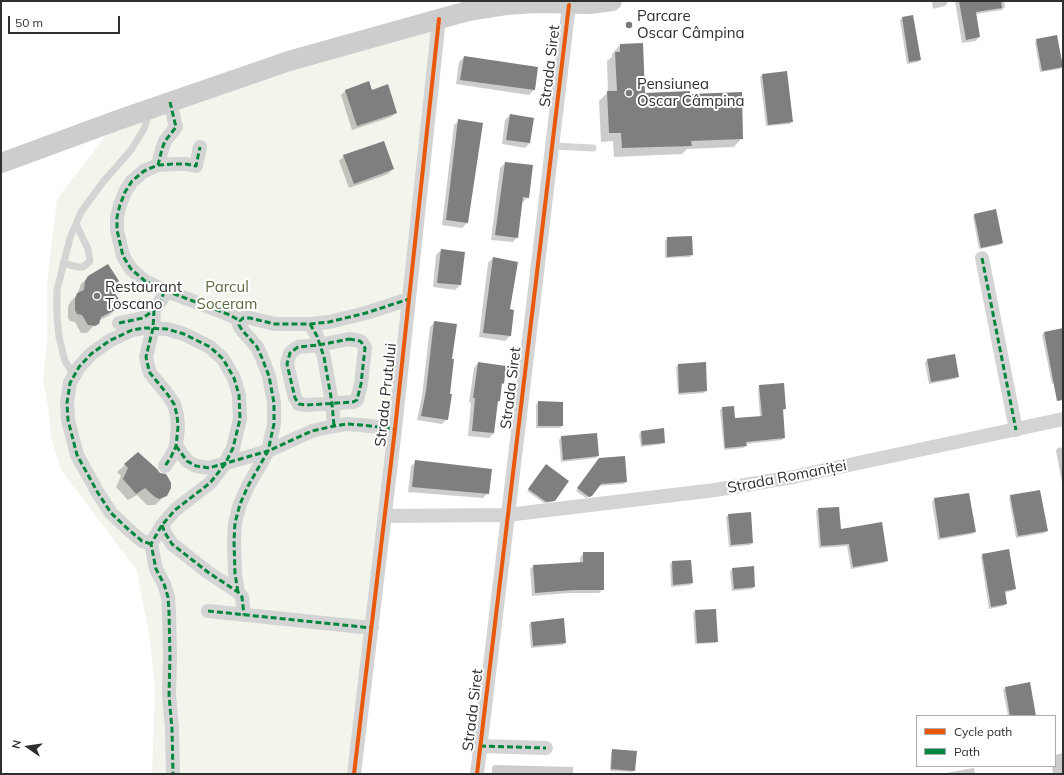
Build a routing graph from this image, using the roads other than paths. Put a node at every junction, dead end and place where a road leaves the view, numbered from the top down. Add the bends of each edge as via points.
1 (612, 1) edge
2 (568, 3) edge
3 (439, 19) junction
4 (170, 102) junction
5 (150, 108) junction
6 (553, 146) junction
7 (200, 147) dead end
8 (593, 148) dead end
9 (1, 163) edge
10 (158, 165) junction
11 (76, 224) junction
12 (982, 258) dead end
13 (63, 263) junction
14 (164, 290) junction
15 (409, 300) junction
16 (154, 310) junction
17 (240, 321) junction
18 (119, 324) dead end
19 (310, 324) junction
20 (153, 328) junction
21 (320, 345) junction
22 (74, 375) junction
23 (332, 404) junction
24 (1063, 419) edge
25 (334, 426) junction
26 (395, 429) junction
27 (1016, 430) junction
28 (176, 446) junction
29 (268, 451) junction
30 (225, 464) junction
31 (165, 466) dead end
32 (508, 515) junction
33 (385, 516) junction
34 (162, 525) junction
35 (151, 544) junction
36 (238, 592) junction
37 (208, 611) dead end
38 (244, 615) junction
39 (372, 628) junction
40 (480, 746) junction
41 (546, 748) dead end
42 (173, 774) edge
43 (354, 774) edge
44 (477, 774) edge

1 - 2 street
2 - 3 street via 506,5
2 - 6 street, Strada Siret
3 - 4 street via 289,61
3 - 15 street, Strada Prutului
4 - 5 street
4 - 10 street via 176,127 165,141
5 - 9 street
5 - 11 lane via 146,125 131,150 89,199
6 - 8 lane
6 - 32 street, Strada Siret
7 - 10 street via 196,166
10 - 14 street via 144,171 132,181 125,192 120,205 117,230 123,256 131,269 145,281
11 - 13 lane
11 - 13 lane via 88,249 90,261 83,267
12 - 27 street
13 - 22 lane via 57,290 59,337 65,361
14 - 16 street via 162,299
14 - 17 street
15 - 19 street via 329,322
15 - 26 street, Strada Prutului
16 - 18 street via 143,318
16 - 20 street
17 - 19 street via 243,318 250,318 275,324
17 - 29 street via 239,325 256,347 269,376 274,403 274,424
19 - 21 street
20 - 22 street via 132,330 109,341 91,354
20 - 28 street via 147,351 148,366 150,373 174,404 178,427
20 - 30 street via 184,334 210,347 223,360 234,378 239,395 240,419 233,448
21 - 23 street
21 - 23 street via 298,347 290,353 287,364 295,398 299,404
21 - 23 street via 355,339 365,348 357,400
22 - 35 street via 67,403 68,420 77,456 111,513 142,541
23 - 25 street
24 - 27 street, Strada Romaniței
25 - 26 street via 347,424
25 - 29 street via 312,431
26 - 33 street, Strada Prutului
27 - 32 street, Strada Romaniței via 793,477 715,490
28 - 30 street via 187,461 196,466 210,468
28 - 31 street
29 - 30 street
29 - 36 street via 243,498 235,523 235,574
30 - 34 street via 210,483 175,510
32 - 33 street, Strada Romaniței
32 - 40 street, Strada Siret
33 - 39 street, Strada Prutului
34 - 35 street
34 - 36 street via 172,544
35 - 42 street via 156,568 168,597 170,612 169,695
36 - 38 street via 242,597
37 - 38 street
38 - 39 street
39 - 43 street, Strada Prutului
40 - 41 street
40 - 44 street, Strada Siret

